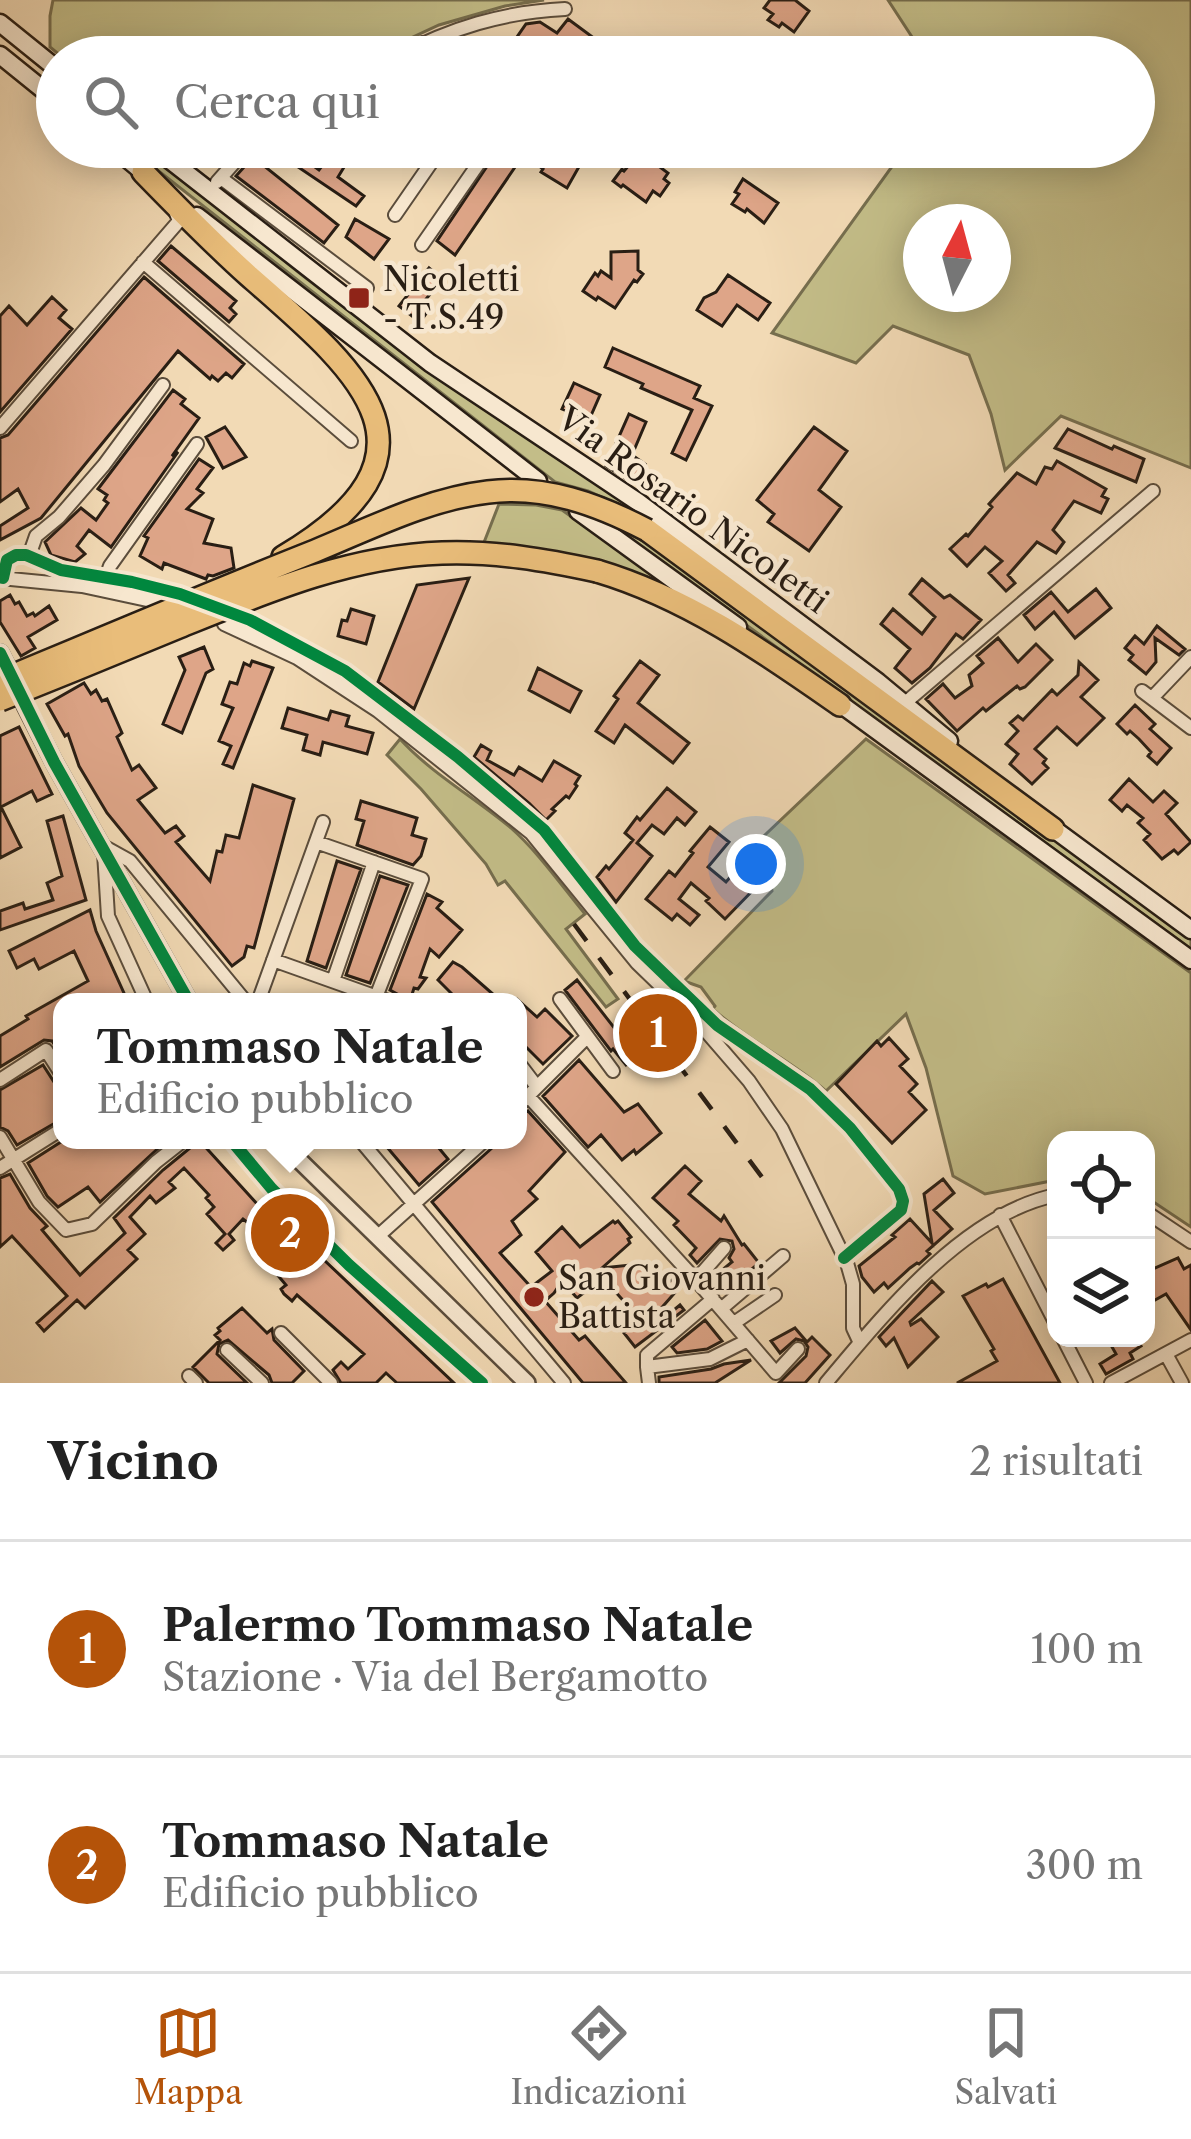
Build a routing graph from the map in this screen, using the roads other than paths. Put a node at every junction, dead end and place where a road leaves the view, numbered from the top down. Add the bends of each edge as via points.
1 (565, 9) dead end
2 (0, 23) edge
3 (441, 36) edge
4 (36, 53) edge
5 (0, 55) edge
6 (36, 84) edge
7 (138, 168) edge
8 (187, 168) edge
9 (229, 168) edge
10 (427, 168) edge
11 (475, 168) edge
12 (143, 172) junction
13 (214, 185) junction
14 (163, 192) junction
15 (395, 214) dead end
16 (422, 245) dead end
17 (143, 262) junction
18 (367, 287) dead end
19 (163, 385) dead end
20 (0, 428) edge
21 (351, 441) dead end
22 (197, 444) dead end
23 (538, 481) dead end
24 (1153, 491) dead end
25 (578, 511) dead end
26 (29, 556) junction
27 (251, 576) junction
28 (106, 577) junction
29 (2, 578) edge
30 (180, 594) dead end
31 (161, 603) dead end
32 (241, 616) dead end
33 (224, 624) dead end
34 (1191, 657) edge
35 (2, 667) edge
36 (0, 700) edge
37 (905, 703) junction
38 (25, 705) dead end
39 (841, 705) junction
40 (1191, 728) edge
41 (323, 822) dead end
42 (1053, 829) junction
43 (316, 842) junction
44 (104, 845) junction
45 (374, 862) junction
46 (1191, 930) edge
47 (273, 960) junction
48 (1191, 960) edge
49 (333, 980) junction
50 (143, 993) edge
51 (184, 993) edge
52 (239, 993) edge
53 (261, 993) edge
54 (366, 993) edge
55 (378, 993) edge
56 (560, 999) dead end
57 (586, 1036) junction
58 (53, 1062) edge
59 (613, 1071) dead end
60 (0, 1080) edge
61 (528, 1096) edge
62 (53, 1135) edge
63 (0, 1137) edge
64 (172, 1149) edge
65 (239, 1149) edge
66 (291, 1149) edge
67 (368, 1149) edge
68 (475, 1149) edge
69 (14, 1160) junction
70 (0, 1168) edge
71 (1047, 1198) edge
72 (415, 1205) junction
73 (1000, 1215) junction
74 (1155, 1219) edge
75 (377, 1237) junction
76 (1191, 1242) edge
77 (724, 1248) dead end
78 (783, 1256) dead end
79 (844, 1258) junction
80 (696, 1280) junction
81 (776, 1295) dead end
82 (854, 1303) junction
83 (717, 1304) junction
84 (1047, 1306) edge
85 (734, 1323) junction
86 (874, 1327) junction
87 (281, 1334) dead end
88 (748, 1340) junction
89 (1191, 1340) edge
90 (860, 1343) junction
91 (1068, 1347) edge
92 (798, 1349) dead end
93 (227, 1350) dead end
94 (1166, 1354) junction
95 (505, 1363) junction
96 (647, 1366) junction
97 (262, 1383) edge
98 (331, 1383) edge
99 (483, 1383) edge
100 (526, 1383) edge
101 (565, 1383) edge
102 (649, 1383) edge
103 (826, 1383) edge
104 (1086, 1383) edge
105 (1111, 1383) edge
106 (1182, 1383) edge

1 - 3 street via 481,20
2 - 4 main road
5 - 6 main road
7 - 12 main road, Via Rosario Nicoletti
8 - 13 main road, Via Rosario Nicoletti
9 - 13 street
10 - 15 street
11 - 16 street
12 - 14 highway
12 - 23 main road, Via Rosario Nicoletti
13 - 18 street
13 - 37 main road, Via Rosario Nicoletti via 430,363 638,502
14 - 17 street via 179,221
14 - 27 highway, bridge via 325,343 354,376 377,432 372,472 353,504
17 - 20 street
17 - 21 street
19 - 26 street via 104,465 33,540
22 - 28 street
24 - 37 street
25 - 39 main road, Via Rosario Nicoletti
26 - 28 street
26 - 29 street via 11,556
27 - 35 highway, bridge
27 - 42 highway, bridge via 437,502 490,491 578,500 646,530
28 - 30 street
29 - 31 street
32 - 79 street via 345,671 516,805 660,970 850,1128 899,1189 903,1206
33 - 79 street via 364,702 531,833 637,963 749,1081 782,1129
34 - 40 street via 1147,694
36 - 39 highway, bridge via 271,590 374,560 442,553 531,558 659,593
37 - 42 main road, Via Rosario Nicoletti
38 - 44 street
39 - 48 main road, Via Rosario Nicoletti
41 - 43 street
42 - 46 main road, Via Rosario Nicoletti
43 - 45 street
43 - 47 street
44 - 50 street via 108,916
44 - 51 street
44 - 52 street via 130,861
45 - 49 street
45 - 55 street via 422,880
47 - 49 street
47 - 53 street
49 - 54 street
56 - 57 street
57 - 59 street
57 - 61 street
58 - 60 street via 46,1051
61 - 80 street
62 - 69 street
63 - 69 street
64 - 69 street via 92,1224 66,1230
65 - 99 street via 349,1264
66 - 75 street
67 - 72 street
68 - 72 street
69 - 70 street
71 - 73 street
72 - 75 street
72 - 101 street
73 - 84 street
73 - 86 street
74 - 76 street
75 - 95 street
77 - 80 street
78 - 83 street
79 - 82 street
80 - 83 street
81 - 85 street
82 - 86 street
82 - 90 street
83 - 85 street
83 - 96 street via 647,1354
85 - 88 street
86 - 90 street
87 - 98 street
88 - 92 street via 776,1373
88 - 96 street via 710,1359
89 - 94 street
90 - 103 street
91 - 104 street
93 - 97 street
94 - 105 street
94 - 106 street
95 - 99 street
95 - 100 street
96 - 102 street

